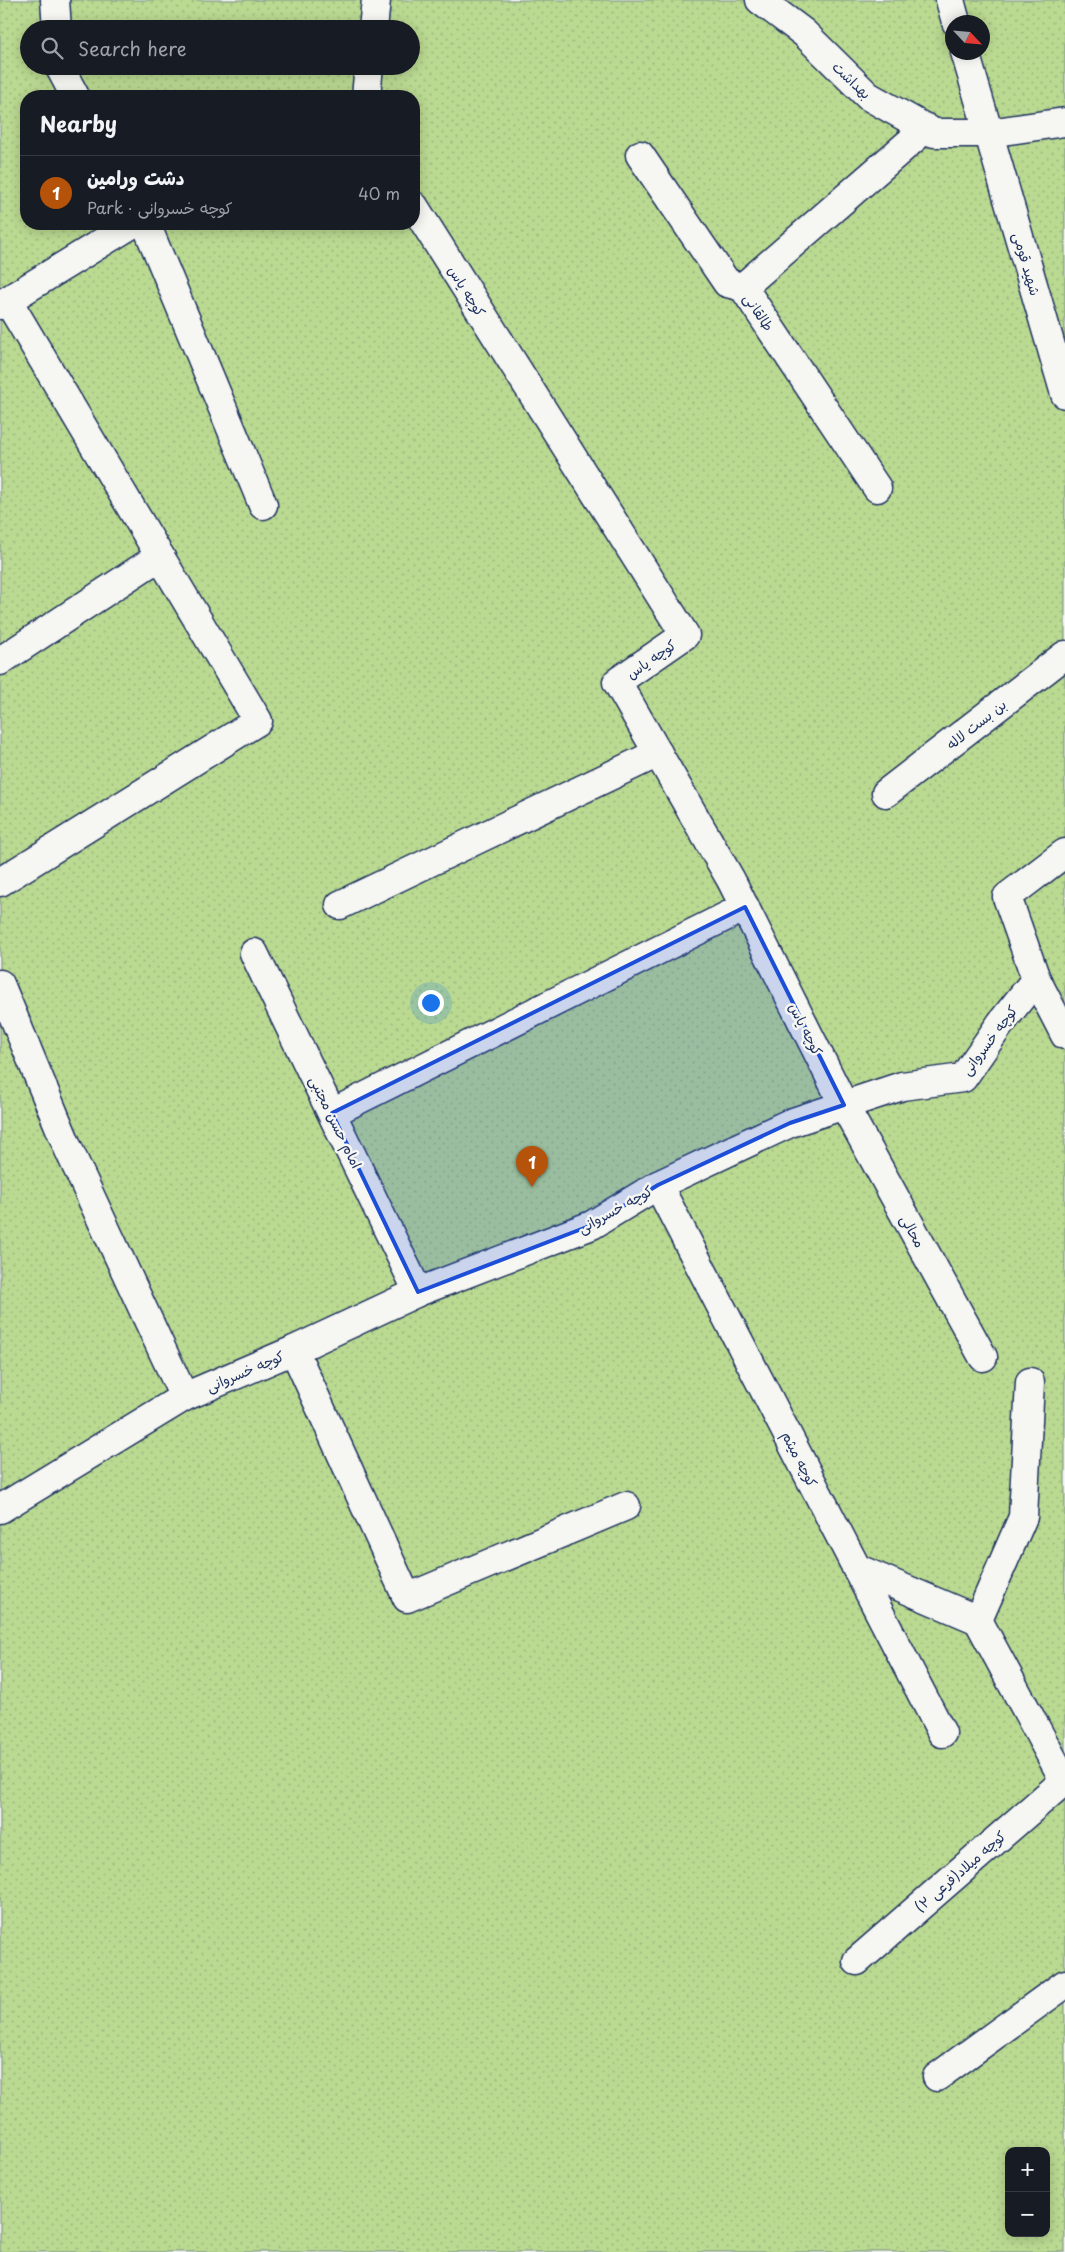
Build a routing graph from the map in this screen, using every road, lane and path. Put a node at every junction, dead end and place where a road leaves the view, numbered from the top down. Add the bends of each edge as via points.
1 (55, 0) edge
2 (376, 0) edge
3 (760, 0) edge
4 (950, 0) edge
5 (954, 15) edge
6 (56, 20) edge
7 (373, 20) edge
8 (967, 60) edge
9 (64, 75) edge
10 (368, 75) edge
11 (71, 90) edge
12 (367, 90) edge
13 (1065, 122) edge
14 (926, 128) junction
15 (988, 133) junction
16 (640, 156) dead end
17 (420, 215) edge
18 (122, 230) edge
19 (148, 230) edge
20 (743, 287) junction
21 (4, 303) edge
22 (1065, 394) edge
23 (877, 488) dead end
24 (263, 505) dead end
25 (160, 556) junction
26 (1065, 655) edge
27 (0, 661) edge
28 (658, 753) junction
29 (886, 793) dead end
30 (1065, 853) edge
31 (0, 882) edge
32 (340, 905) dead end
33 (745, 907) junction
34 (254, 953) dead end
35 (1036, 979) junction
36 (0, 984) edge
37 (1065, 1035) edge
38 (844, 1105) junction
39 (332, 1113) junction
40 (658, 1185) junction
41 (418, 1292) junction
42 (294, 1350) junction
43 (982, 1357) dead end
44 (1030, 1382) dead end
45 (184, 1397) junction
46 (626, 1506) dead end
47 (0, 1509) edge
48 (856, 1568) junction
49 (978, 1620) junction
50 (942, 1732) dead end
51 (1064, 1781) edge
52 (857, 1961) dead end
53 (1065, 1984) edge
54 (937, 2078) dead end

1 - 6 street
2 - 7 street
3 - 14 street, بهداشت via 804,33 868,96
4 - 5 street
8 - 15 street, شهید قومی
9 - 11 street
10 - 12 street
13 - 15 street, بهداشت
14 - 15 street, بهداشت via 934,133
14 - 20 street, طالقانی
15 - 22 street, شهید قومی
16 - 20 street via 727,283
17 - 28 street, کوچه یاس via 686,635 618,682
18 - 21 street
19 - 24 street
20 - 23 street, طالقانی
21 - 25 street
25 - 27 street
25 - 31 street via 258,721
26 - 29 street, بن بست لاله
28 - 32 street
28 - 33 street, کوچه یاس
30 - 35 street via 1008,897
33 - 38 street, کوچه یاس
33 - 39 street
34 - 39 street, امام حسن مجتبی
35 - 37 street
35 - 38 street, کوچه خسروانی via 963,1078 902,1086
36 - 45 street via 68,1148
38 - 40 street, کوچه خسروانی via 790,1123
38 - 43 street, محالی
39 - 41 street, امام حسن مجتبی
40 - 41 street, کوچه خسروانی via 592,1225
40 - 48 street, کوچه میثم
41 - 42 street, کوچه خسروانی
42 - 45 street, کوچه خسروانی
42 - 46 street via 407,1598
44 - 49 street via 1023,1517
45 - 47 street, کوچه خسروانی
48 - 49 street
48 - 50 street, کوچه میثم
49 - 51 street
51 - 52 street, کوچه میلاد(فرعی ۲)
53 - 54 street

